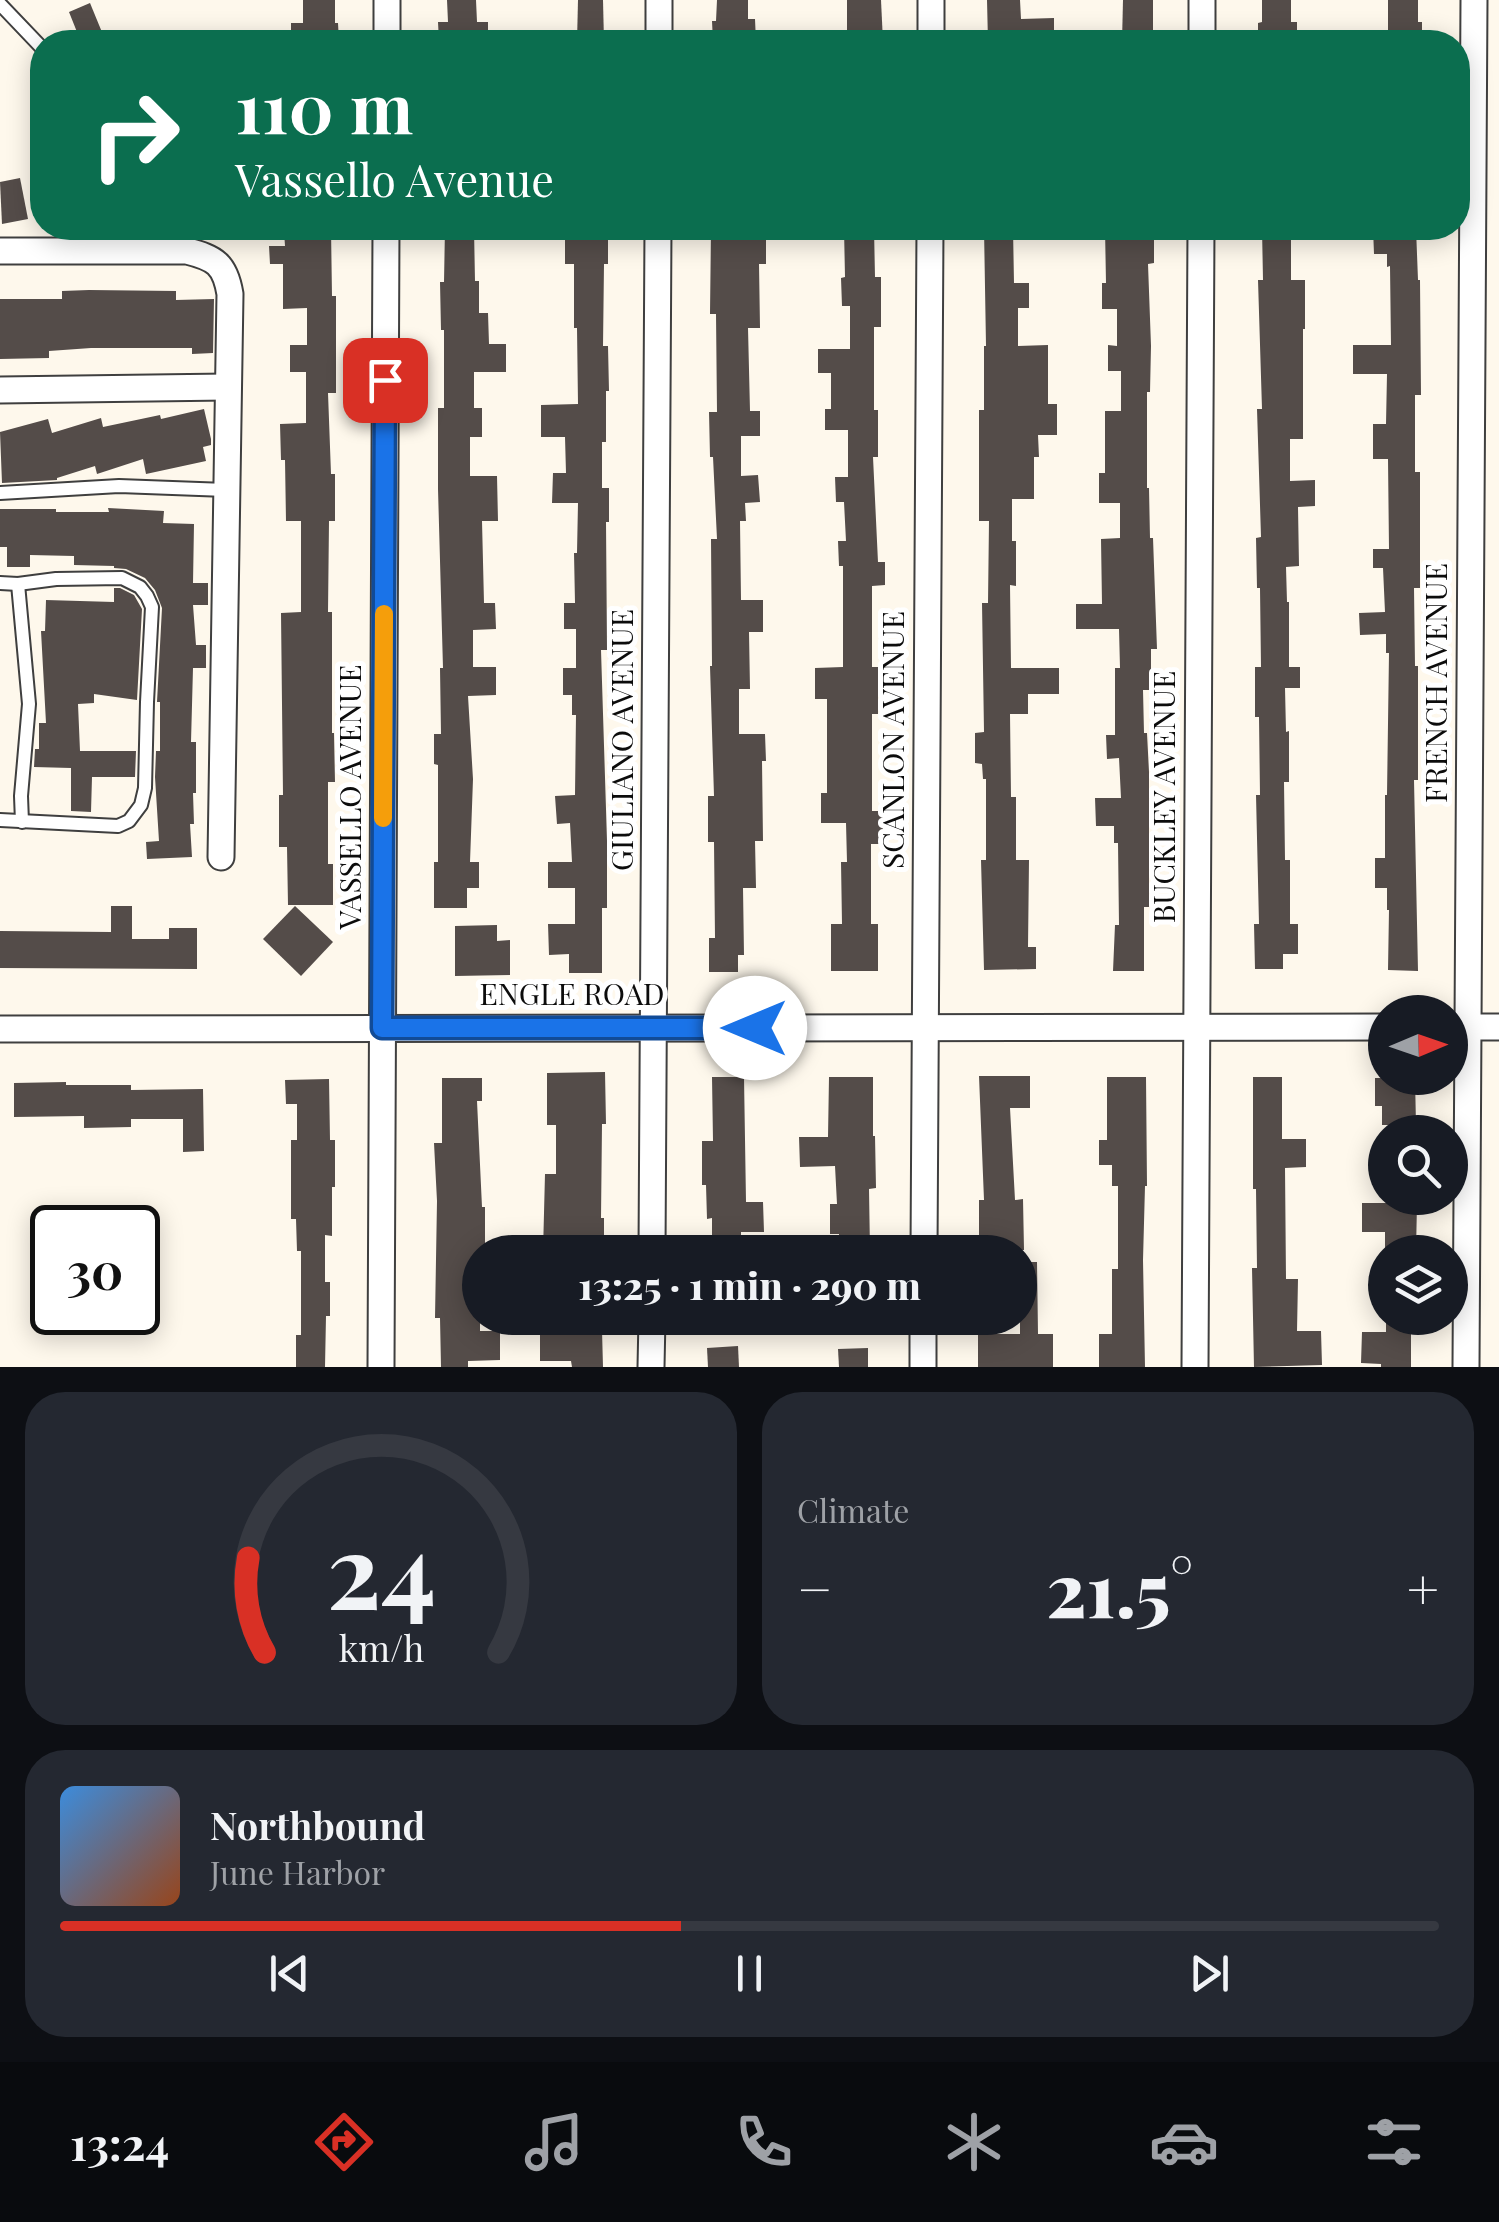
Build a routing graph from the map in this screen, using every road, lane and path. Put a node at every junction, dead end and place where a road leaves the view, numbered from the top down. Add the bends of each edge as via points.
1 (388, 0) edge
2 (659, 0) edge
3 (931, 0) edge
4 (1202, 0) edge
5 (1474, 0) edge
6 (0, 4) edge
7 (387, 30) edge
8 (659, 30) edge
9 (931, 30) edge
10 (1202, 30) edge
11 (30, 35) edge
12 (386, 240) edge
13 (658, 240) edge
14 (930, 240) edge
15 (1201, 240) edge
16 (0, 251) edge
17 (227, 388) junction
18 (0, 390) edge
19 (226, 490) junction
20 (0, 493) edge
21 (0, 583) edge
22 (18, 584) junction
23 (0, 820) edge
24 (22, 822) junction
25 (221, 857) dead end
26 (1459, 995) edge
27 (1368, 1027) edge
28 (1468, 1027) edge
29 (1499, 1027) edge
30 (0, 1028) edge
31 (382, 1028) junction
32 (654, 1028) junction
33 (925, 1028) junction
34 (1197, 1028) junction
35 (1460, 1095) edge
36 (652, 1235) edge
37 (924, 1235) edge
38 (652, 1335) edge
39 (923, 1335) edge
40 (381, 1367) edge
41 (652, 1367) edge
42 (923, 1367) edge
43 (1195, 1367) edge
44 (1466, 1367) edge

1 - 7 street
2 - 8 street
3 - 9 street
4 - 10 street
5 - 26 street, FRENCH AVENUE
6 - 11 lane
12 - 31 street, VASSELLO AVENUE
13 - 32 street, GIULIANO AVENUE
14 - 33 street, SCANLON AVENUE
15 - 34 street, BUCKLEY AVENUE
16 - 17 street via 208,256 223,270 230,294
17 - 18 street
17 - 19 street
19 - 20 lane via 119,486
19 - 25 street
21 - 22 lane
22 - 24 lane via 29,704
22 - 24 lane via 122,578 140,587 152,607 141,805 118,826
23 - 24 lane
27 - 34 street, ENGLE ROAD
28 - 29 street
30 - 31 street, ENGLE ROAD
31 - 32 street, ENGLE ROAD
31 - 40 street, VASSELLO AVENUE
32 - 33 street, ENGLE ROAD
32 - 36 street, GIULIANO AVENUE
33 - 34 street, ENGLE ROAD
33 - 37 street, SCANLON AVENUE
34 - 43 street, BUCKLEY AVENUE
35 - 44 street, FRENCH AVENUE
38 - 41 street
39 - 42 street

